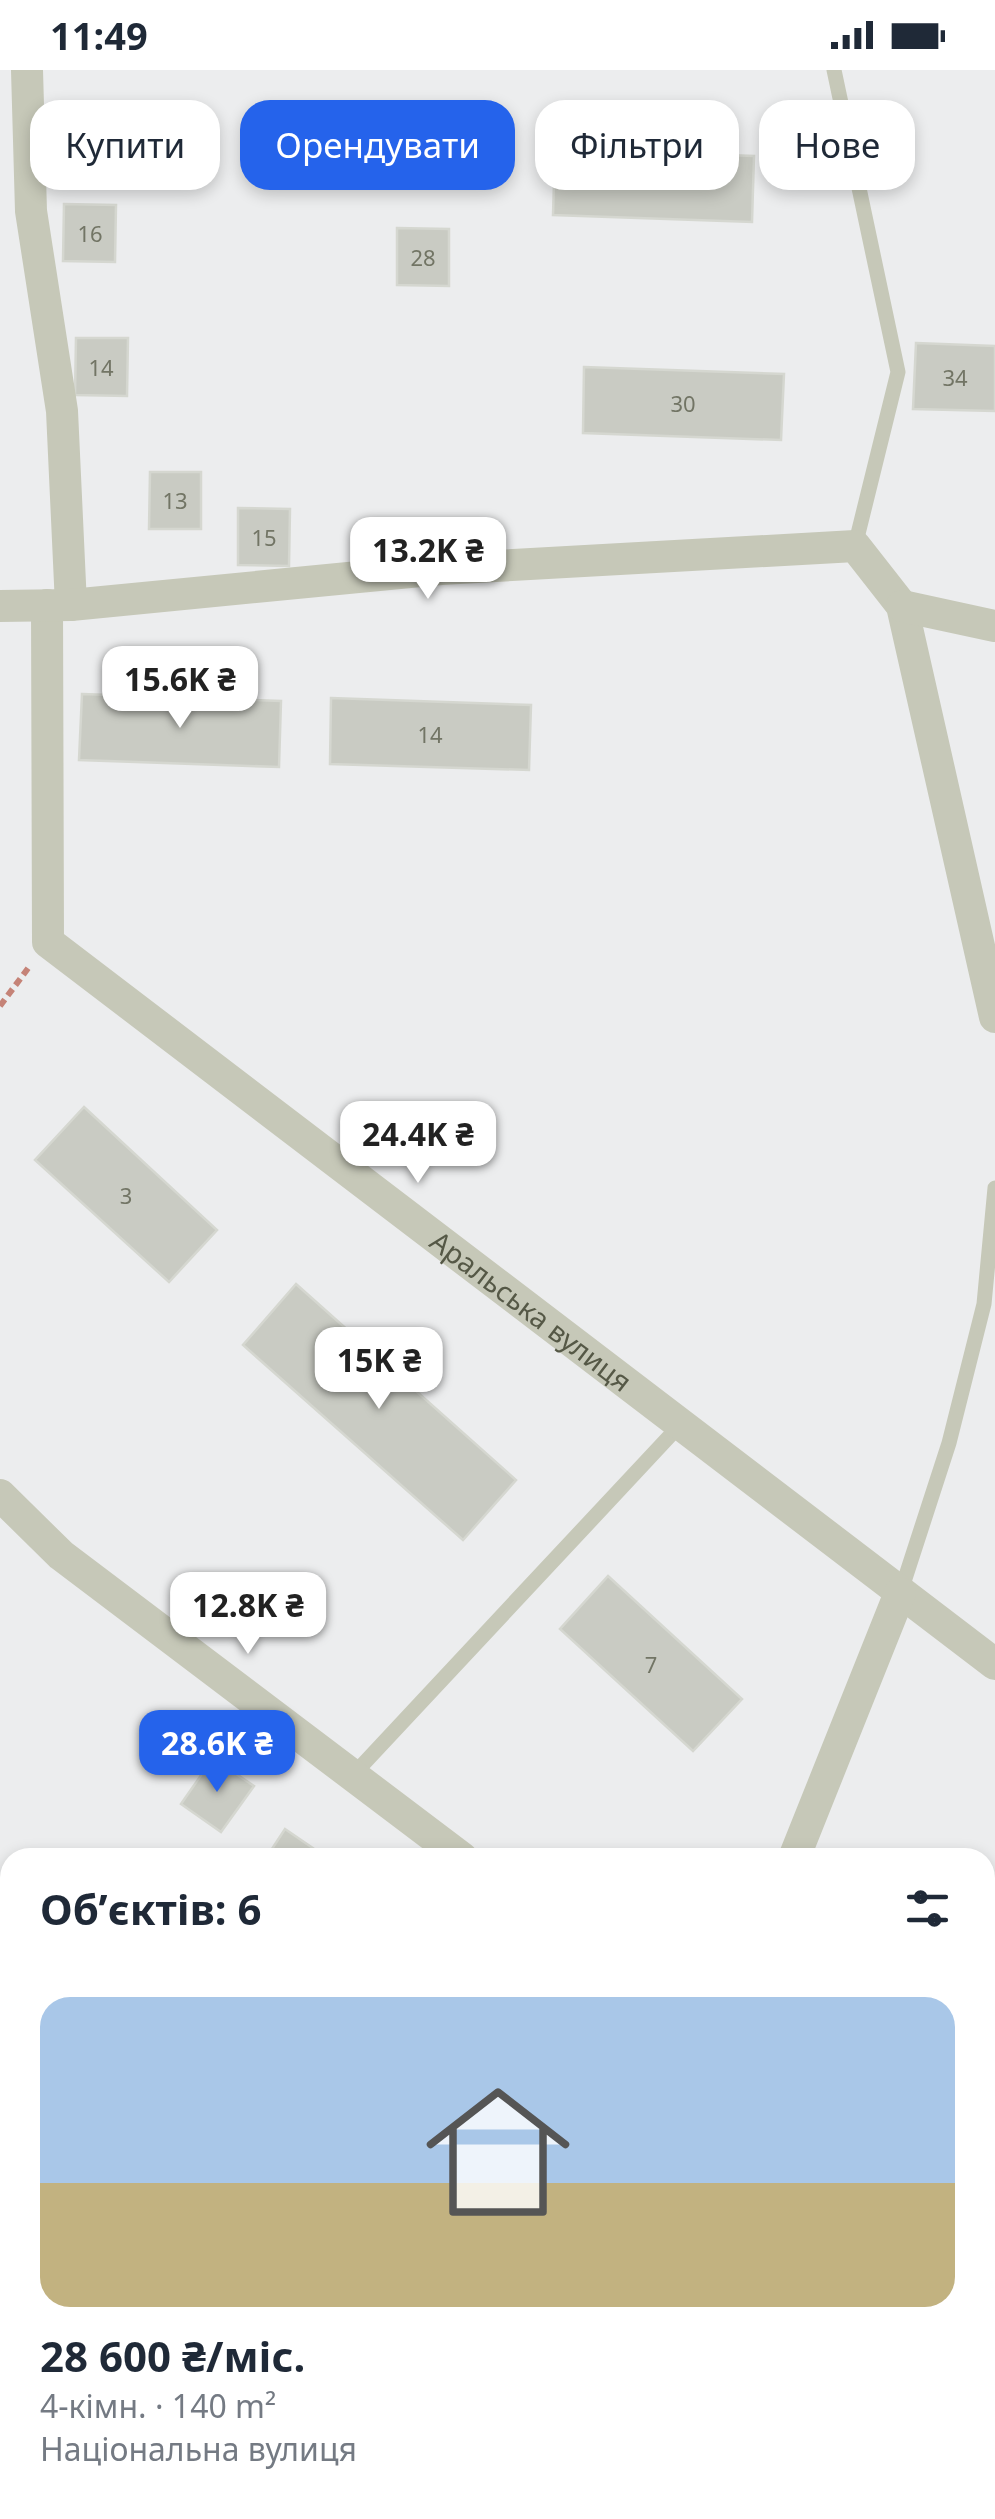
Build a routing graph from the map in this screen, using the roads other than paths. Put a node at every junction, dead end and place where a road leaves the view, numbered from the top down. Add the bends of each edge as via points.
1 (28, 70) edge
2 (834, 70) edge
3 (855, 546) junction
4 (60, 605) junction
5 (0, 606) edge
6 (902, 606) junction
7 (995, 626) edge
8 (995, 1017) edge
9 (995, 1188) edge
10 (680, 1426) junction
11 (0, 1495) edge
12 (900, 1593) junction
13 (995, 1664) edge
14 (353, 1775) junction
15 (449, 1848) edge
16 (798, 1848) edge

1 - 4 street via 30,211 62,411
2 - 3 lane via 898,372
3 - 4 street via 441,570
3 - 6 street
4 - 5 street
4 - 10 street, Аральська вулиця via 48,942
6 - 7 street
6 - 8 street
9 - 12 lane via 984,1304
10 - 12 street, Аральська вулиця
10 - 14 lane
11 - 14 street via 60,1556
12 - 13 street, Аральська вулиця
12 - 16 street
14 - 15 street

